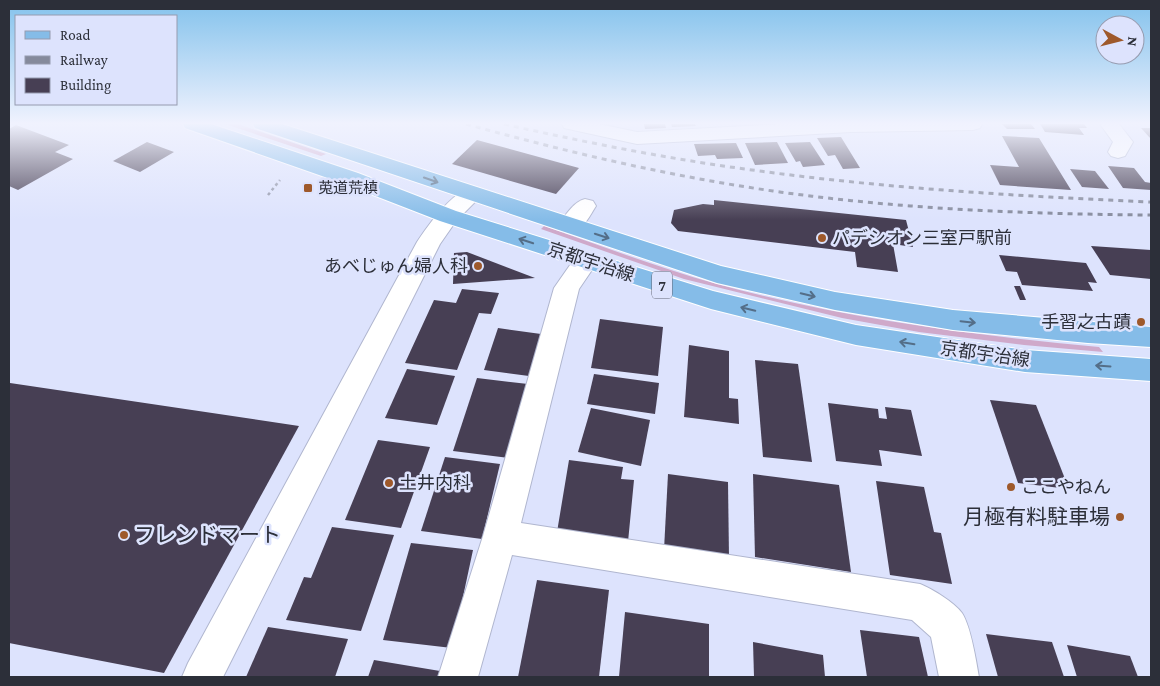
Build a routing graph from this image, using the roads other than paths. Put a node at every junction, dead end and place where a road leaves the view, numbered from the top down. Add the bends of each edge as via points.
1 (286, 156) edge
2 (358, 156) edge
3 (472, 194) junction
4 (585, 206) dead end
5 (448, 216) junction
6 (570, 226) junction
7 (586, 261) junction
8 (1151, 337) edge
9 (1151, 370) edge
10 (500, 536) junction
11 (202, 677) edge
12 (458, 677) edge
13 (958, 677) edge

1 - 5 main road, 京都宇治線 / 7
2 -> 3 main road, 京都宇治線 / 7
3 - 5 street
3 - 6 main road, 京都宇治線 / 7
4 - 6 street
7 -> 5 main road, 京都宇治線 / 7
5 - 11 street via 429,242
6 -> 8 main road, 京都宇治線 / 7 via 717,274 835,302 953,320
9 -> 7 main road, 京都宇治線 / 7 via 1025,361 856,335 711,300
7 - 10 street via 567,288
10 - 12 street
10 - 13 street via 920,603 948,626

